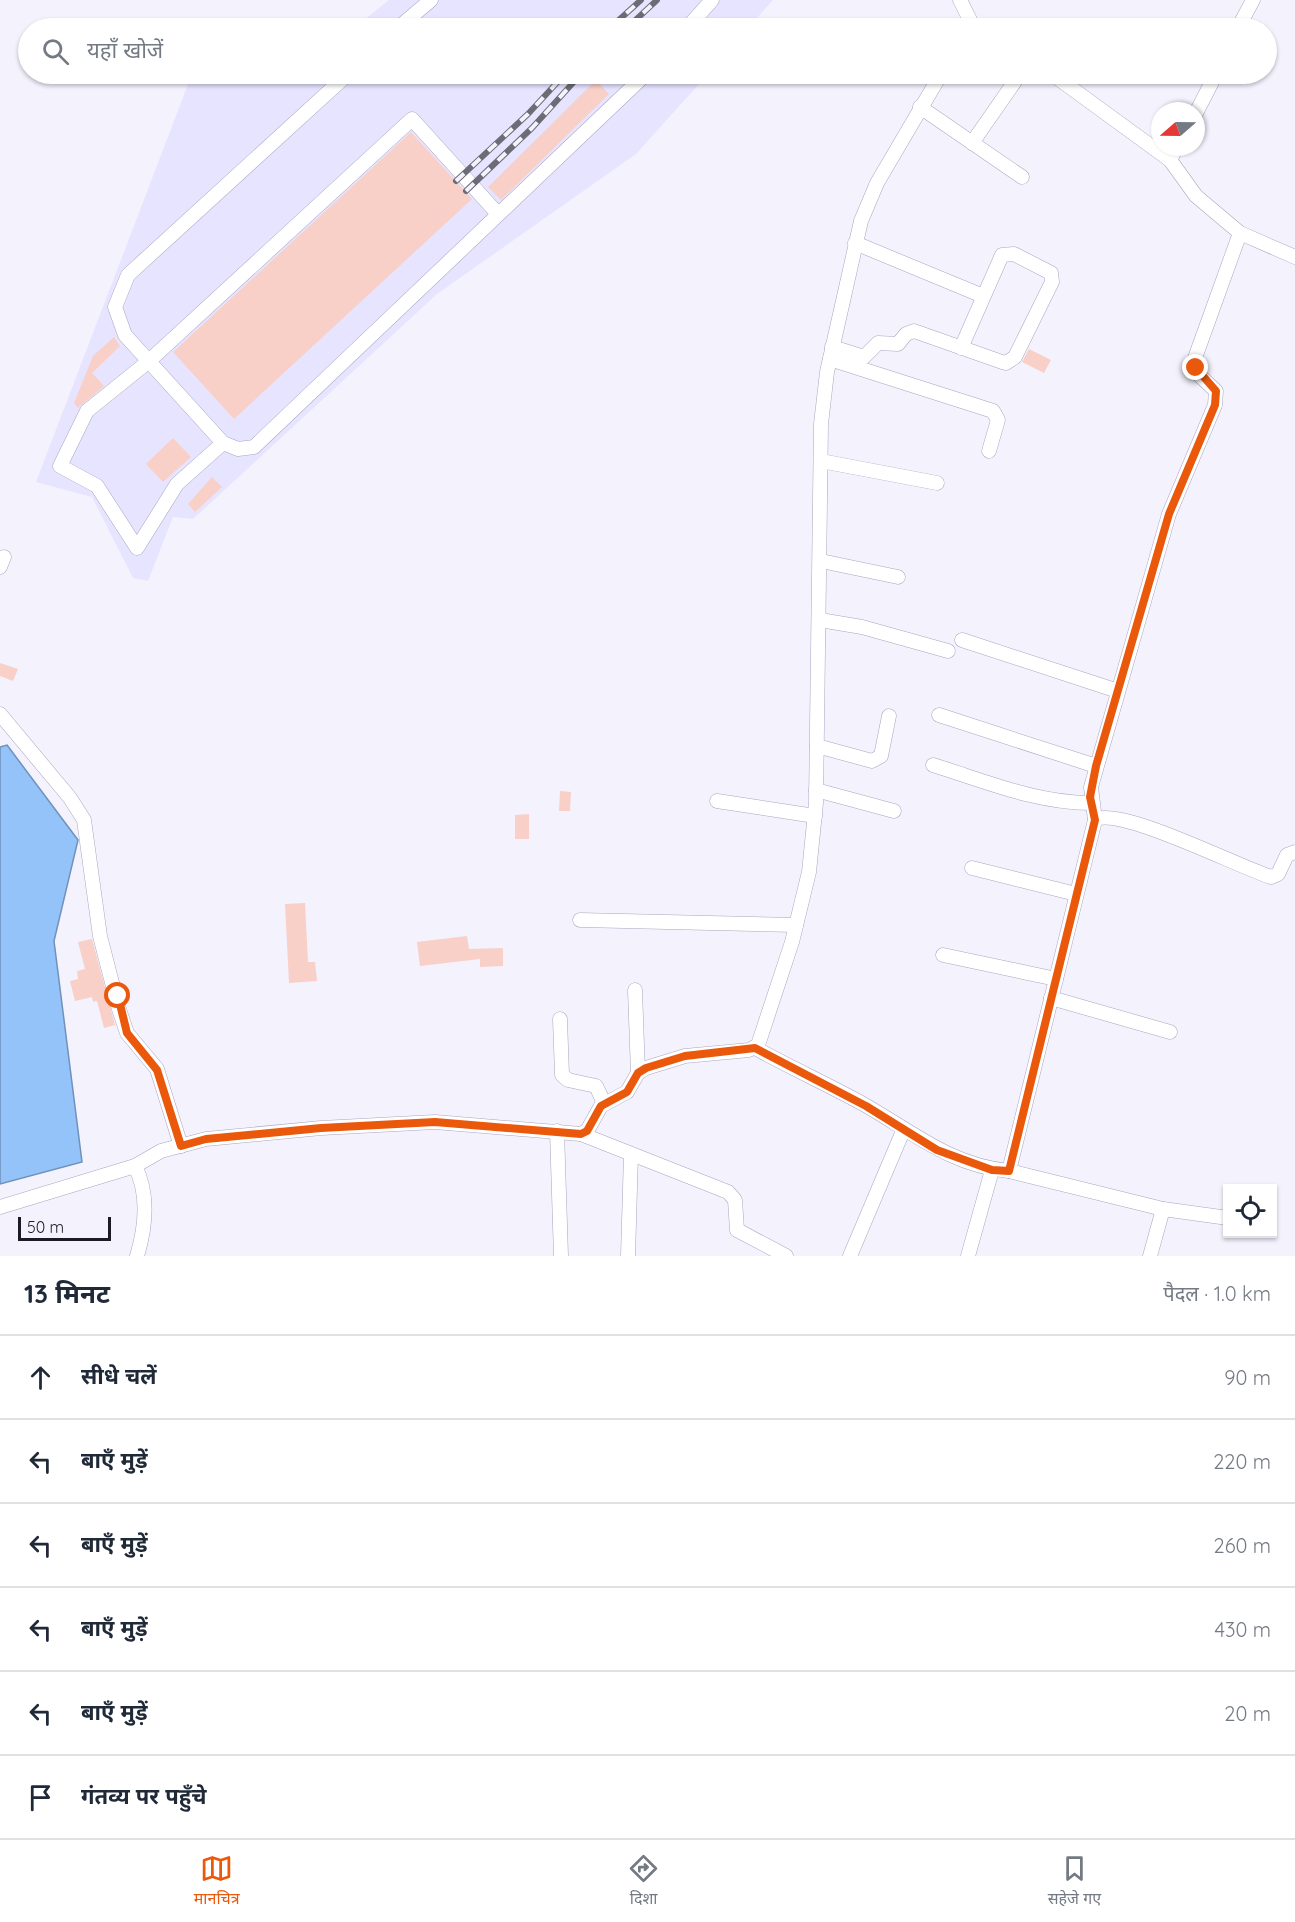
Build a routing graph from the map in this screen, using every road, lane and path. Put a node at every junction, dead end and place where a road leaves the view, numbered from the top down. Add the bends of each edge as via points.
1 (431, 0) edge
2 (712, 0) edge
3 (960, 0) edge
4 (1253, 0) edge
5 (410, 18) edge
6 (696, 18) edge
7 (969, 18) edge
8 (1243, 18) edge
9 (337, 84) edge
10 (635, 84) edge
11 (935, 84) edge
12 (1013, 84) edge
13 (1066, 84) edge
14 (1211, 84) edge
15 (1202, 102) edge
16 (920, 107) junction
17 (972, 142) junction
18 (1172, 156) edge
19 (1170, 160) junction
20 (1022, 177) dead end
21 (498, 214) junction
22 (1240, 232) junction
23 (855, 243) junction
24 (1295, 257) edge
25 (983, 296) junction
26 (961, 348) junction
27 (831, 353) junction
28 (148, 361) junction
29 (223, 443) junction
30 (989, 451) dead end
31 (821, 461) junction
32 (937, 483) dead end
33 (821, 561) junction
34 (898, 577) dead end
35 (820, 620) junction
36 (962, 640) dead end
37 (948, 651) dead end
38 (1118, 692) junction
39 (0, 714) edge
40 (939, 715) dead end
41 (889, 716) dead end
42 (817, 746) junction
43 (933, 765) dead end
44 (1096, 766) junction
45 (816, 790) junction
46 (717, 801) dead end
47 (1091, 803) junction
48 (894, 811) dead end
49 (814, 816) junction
50 (1095, 820) junction
51 (1295, 852) edge
52 (972, 868) dead end
53 (1076, 894) junction
54 (580, 920) dead end
55 (796, 925) junction
56 (943, 955) dead end
57 (1056, 979) junction
58 (635, 990) dead end
59 (1051, 998) junction
60 (560, 1019) dead end
61 (1170, 1032) dead end
62 (755, 1048) junction
63 (638, 1073) junction
64 (604, 1103) junction
65 (557, 1131) junction
66 (903, 1131) junction
67 (581, 1134) junction
68 (181, 1146) junction
69 (631, 1154) junction
70 (135, 1166) junction
71 (992, 1170) junction
72 (1009, 1171) junction
73 (0, 1207) edge
74 (1163, 1209) junction
75 (1223, 1217) edge
76 (137, 1256) edge
77 (561, 1256) edge
78 (628, 1256) edge
79 (786, 1256) edge
80 (850, 1256) edge
81 (968, 1256) edge
82 (1150, 1256) edge

1 - 5 street
2 - 6 street
3 - 7 street
4 - 8 street
9 - 28 street via 128,275 115,307 125,335
10 - 21 street
11 - 16 street
12 - 17 street
13 - 19 street
14 - 15 street
16 - 17 street
16 - 23 street via 877,183
17 - 20 street
18 - 19 street
19 - 22 street via 1196,196
21 - 28 street via 412,119
21 - 29 street via 254,447 238,449
22 - 24 street
22 - 38 street via 1195,358 1200,376 1216,391 1215,405 1169,514
23 - 25 street
23 - 27 street
25 - 26 street
25 - 26 street via 999,261 1008,253 1047,269 1053,277 1012,361 1002,362
26 - 27 street via 914,331 898,344 878,343 864,357
27 - 30 street via 993,411 998,420
27 - 31 street via 821,424
28 - 29 street
28 - 29 street via 87,411 60,466 97,486 137,548 177,484
31 - 32 street
31 - 33 street
33 - 34 street
33 - 35 street
35 - 37 street via 862,627
35 - 42 street
36 - 38 street
38 - 44 street
39 - 68 street via 84,820 100,936 118,1006 127,1033 157,1070
40 - 44 street
41 - 42 street via 877,760
42 - 45 street
43 - 47 street via 1036,797
44 - 47 street
45 - 48 street
45 - 49 street
46 - 49 street
47 - 50 street
49 - 55 street via 809,872
50 - 51 street via 1106,816 1151,830 1271,877 1278,874 1287,855
50 - 53 street
52 - 53 street
53 - 57 street
54 - 55 street
55 - 62 street
56 - 57 street
57 - 59 street
58 - 63 street
59 - 61 street
59 - 72 street
60 - 64 street via 562,1075 596,1086
62 - 63 street via 685,1056
62 - 66 street via 866,1106
63 - 64 street via 627,1092
64 - 67 street
65 - 67 street
65 - 68 street via 435,1122 321,1128 206,1139
65 - 77 street
66 - 71 street via 937,1150
66 - 80 street
67 - 69 street
68 - 70 street via 161,1151
69 - 78 street
69 - 79 street via 728,1192 735,1200 736,1230
70 - 73 street
70 - 76 street via 145,1207 143,1239
71 - 72 street
71 - 81 street
72 - 74 street
74 - 75 street
74 - 82 street

